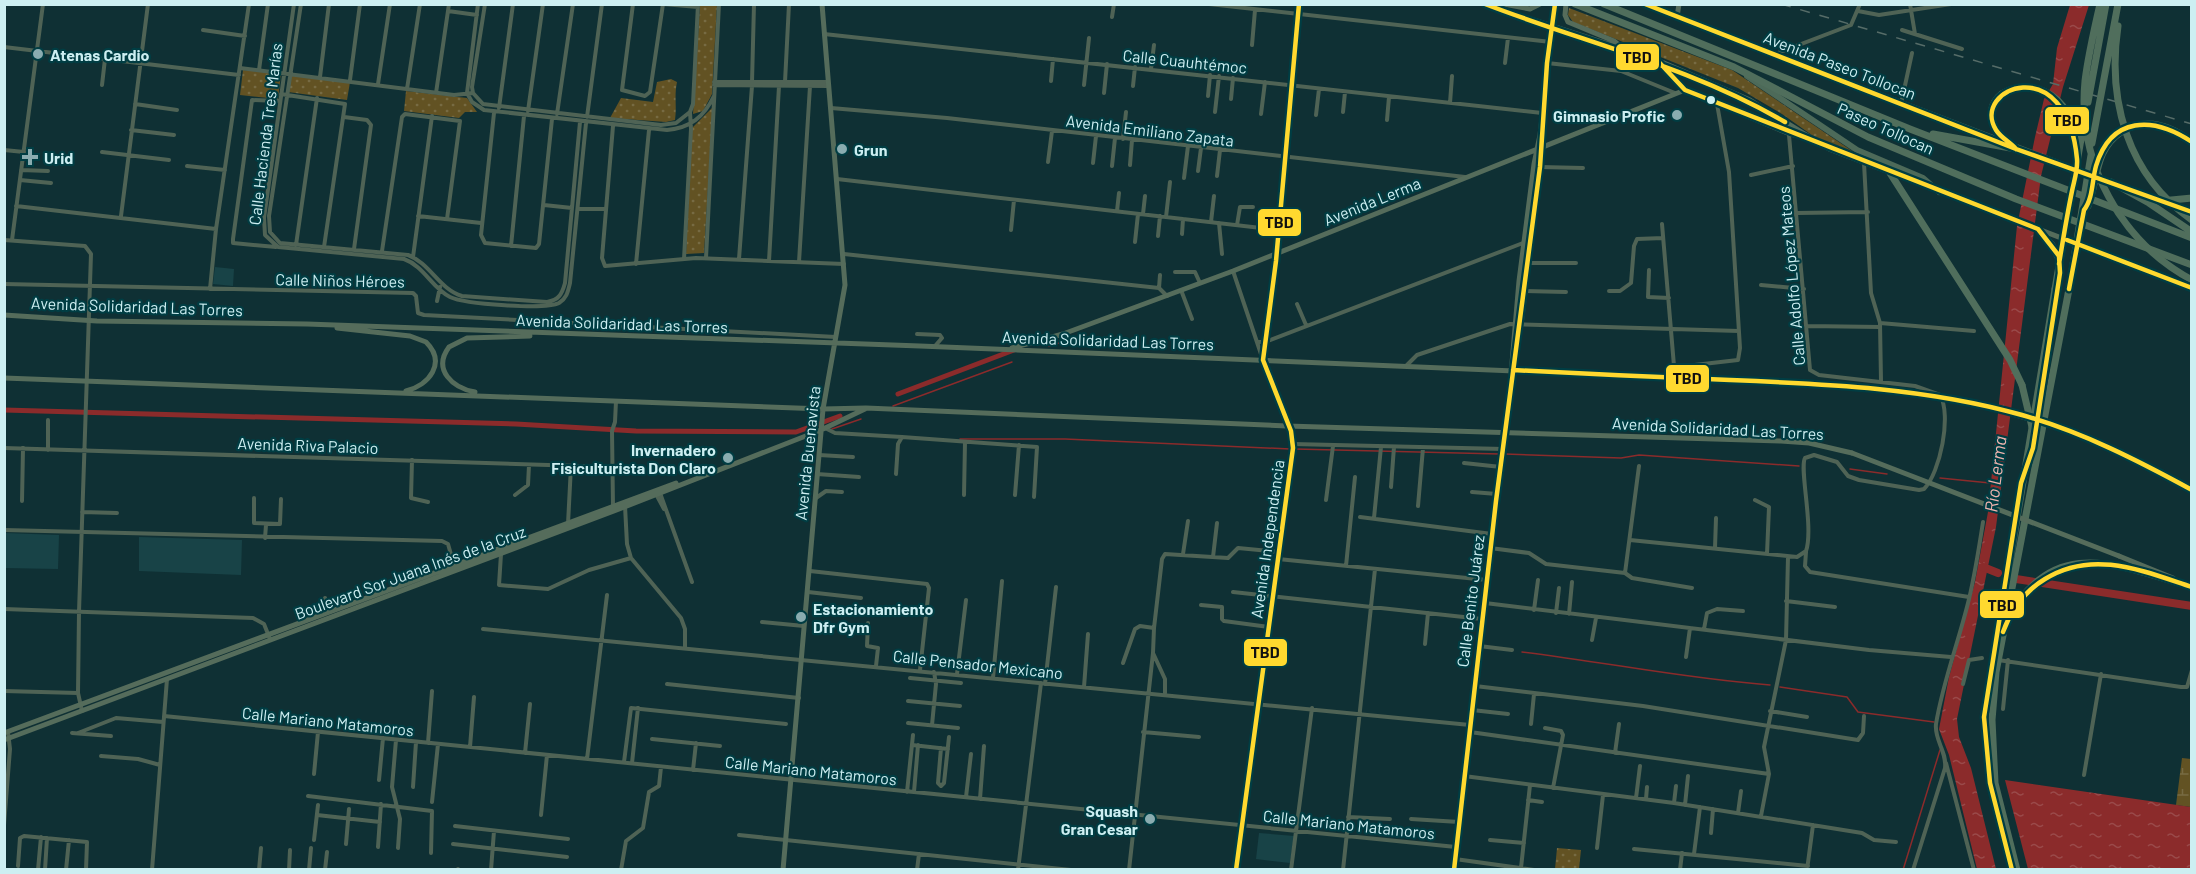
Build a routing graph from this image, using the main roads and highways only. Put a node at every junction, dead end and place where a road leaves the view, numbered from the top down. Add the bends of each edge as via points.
1 (822, 4) edge
2 (1299, 4) edge
3 (1484, 4) edge
4 (1504, 4) edge
5 (1540, 4) edge
6 (1555, 4) edge
7 (1566, 4) edge
8 (1575, 4) edge
9 (1604, 4) edge
10 (1644, 4) edge
11 (1679, 4) edge
12 (2100, 4) edge
13 (2106, 4) edge
14 (2120, 4) edge
15 (1677, 17) junction
16 (1552, 28) junction
17 (1627, 52) junction
18 (1657, 60) junction
19 (1734, 67) junction
20 (1685, 90) junction
21 (1910, 129) junction
22 (1808, 138) junction
23 (2192, 142) edge
24 (1539, 149) junction
25 (2016, 149) junction
26 (2077, 161) junction
27 (1890, 173) junction
28 (2095, 177) junction
29 (2111, 183) junction
30 (1939, 192) junction
31 (2192, 198) edge
32 (2161, 201) junction
33 (2084, 210) junction
34 (2192, 212) edge
35 (2192, 220) edge
36 (2037, 229) junction
37 (2192, 232) edge
38 (2192, 238) edge
39 (1276, 257) junction
40 (2192, 265) edge
41 (2192, 280) edge
42 (1522, 281) junction
43 (2192, 288) edge
44 (4, 315) edge
45 (307, 324) junction
46 (1517, 325) junction
47 (540, 334) junction
48 (836, 344) junction
49 (1008, 350) junction
50 (1263, 360) junction
51 (1513, 370) junction
52 (4, 378) edge
53 (398, 392) junction
54 (527, 397) junction
55 (866, 408) junction
56 (823, 409) junction
57 (822, 426) junction
58 (1287, 426) junction
59 (2032, 427) junction
60 (1506, 433) junction
61 (2021, 483) junction
62 (2192, 490) edge
63 (613, 509) junction
64 (454, 567) junction
65 (2192, 586) edge
66 (2003, 629) junction
67 (269, 637) junction
68 (6, 736) edge
69 (783, 870) edge
70 (1236, 870) edge
71 (1454, 870) edge
72 (2012, 870) edge
73 (2017, 870) edge

1 - 48 main road, Avenida Buenavista via 845,264
2 - 39 main road, Avenida Independencia
3 - 16 main road
4 - 5 main road via 1530,9
6 - 16 main road, Calle Benito Juárez
7 - 17 main road via 1568,22 1614,41
8 - 19 highway, Paseo Tollocan
9 - 21 highway, Paseo Tollocan
10 - 15 main road, Avenida Paseo Tollocan
11 - 15 main road
12 - 41 highway, bridge via 2084,104 2098,175 2129,231 2169,268
13 - 26 highway, bridge
14 - 33 highway, bridge via 2092,142
14 - 35 highway, bridge via 2114,78 2124,127 2148,175
15 - 25 main road, Avenida Paseo Tollocan
16 - 17 main road
16 - 24 main road, Calle Benito Juárez
17 - 18 main road
18 - 20 main road
18 - 22 main road via 1733,91
19 - 30 main road via 1857,150 1916,175
19 - 40 highway, Paseo Tollocan via 1868,137 2016,199
20 - 22 main road
20 - 24 main road, Avenida Lerma
21 - 25 highway
21 - 38 highway, Paseo Tollocan
22 - 27 main road
23 - 28 highway, bridge via 2153,124 2138,124 2106,145
24 - 39 main road, Avenida Lerma
24 - 42 main road, Calle Benito Juárez
24 - 42 main road, Calle Benito Juárez via 1528,262
25 - 26 highway via 1993,123 1995,105 2006,91 2032,87 2057,99 2070,120
25 - 28 main road, Avenida Paseo Tollocan, bridge
26 - 59 highway, bridge
27 - 30 main road
27 - 59 highway, bridge via 2022,385
28 - 29 main road, Avenida Paseo Tollocan, bridge
28 - 33 highway, bridge
29 - 32 main road, Avenida Paseo Tollocan
29 - 37 highway
30 - 36 main road
31 - 32 highway
32 - 34 main road, Avenida Paseo Tollocan
33 - 66 highway, bridge
36 - 43 main road
36 - 61 highway via 2059,256 2060,273 2033,448
39 - 49 main road, Avenida Lerma
39 - 50 main road, Avenida Independencia
42 - 46 main road, Calle Benito Juárez
42 - 46 main road, Calle Benito Juárez via 1524,291
44 - 45 main road, Avenida Solidaridad Las Torres via 88,321
45 - 47 main road, Avenida Solidaridad Las Torres
45 - 53 main road via 410,336 426,342 435,358 430,378 418,387
46 - 51 main road, Calle Benito Juárez
47 - 48 main road, Avenida Solidaridad Las Torres
47 - 54 main road via 460,339 443,358 446,376 458,388
48 - 49 main road, Avenida Solidaridad Las Torres
48 - 56 main road, Avenida Buenavista
49 - 50 main road, Avenida Solidaridad Las Torres
50 - 51 main road, Avenida Solidaridad Las Torres
50 - 58 main road, Avenida Independencia
51 - 60 main road, Calle Benito Juárez
51 - 62 main road, Avenida Solidaridad Las Torres, bridge via 1826,384 1925,394 2022,415 2086,437
52 - 53 main road
53 - 54 main road
54 - 56 main road
55 - 56 main road
55 - 57 main road, Boulevard Sor Juana Inés de la Cruz
55 - 58 main road
56 - 57 main road, Avenida Buenavista
57 - 63 main road, Boulevard Sor Juana Inés de la Cruz
57 - 69 main road, Avenida Buenavista
58 - 60 main road, Avenida Solidaridad Las Torres
58 - 70 main road, Avenida Independencia via 1293,448
59 - 61 highway
60 - 65 main road, Avenida Solidaridad Las Torres, bridge via 1790,442 1833,447
60 - 71 main road, Calle Benito Juárez
61 - 72 highway via 1984,717 1990,783
63 - 64 main road, Boulevard Sor Juana Inés de la Cruz
63 - 64 main road, Boulevard Sor Juana Inés de la Cruz
64 - 67 main road, Boulevard Sor Juana Inés de la Cruz
64 - 67 main road, Boulevard Sor Juana Inés de la Cruz
65 - 66 highway via 2098,562 2072,565 2030,589
66 - 73 highway via 1992,720 1995,783
67 - 68 main road, Boulevard Sor Juana Inés de la Cruz

